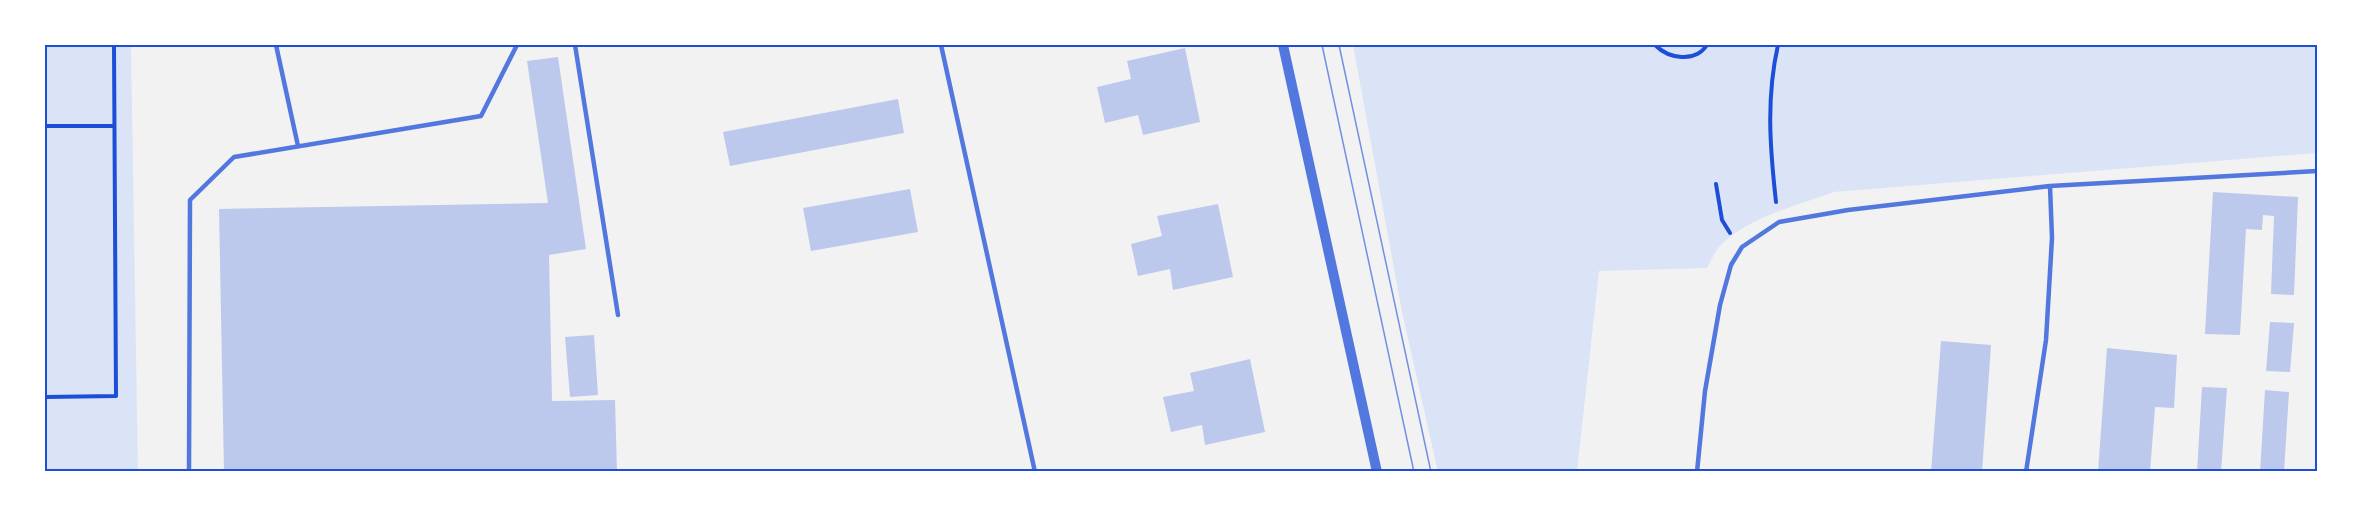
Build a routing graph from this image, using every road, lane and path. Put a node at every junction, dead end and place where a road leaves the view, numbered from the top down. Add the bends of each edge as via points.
1 (114, 45) edge
2 (276, 45) edge
3 (517, 45) edge
4 (575, 45) edge
5 (941, 45) edge
6 (1283, 45) edge
7 (1654, 45) edge
8 (1707, 45) edge
9 (1778, 45) edge
10 (45, 126) edge
11 (114, 126) junction
12 (298, 147) junction
13 (2317, 171) edge
14 (1716, 184) dead end
15 (2050, 186) junction
16 (1779, 222) junction
17 (1742, 247) junction
18 (618, 315) dead end
19 (45, 397) edge
20 (189, 472) edge
21 (1035, 472) edge
22 (1377, 472) edge
23 (1696, 472) edge
24 (2026, 472) edge

1 - 11 path
2 - 12 lane
3 - 12 lane via 481,116
4 - 18 lane
5 - 21 lane
6 - 22 street
7 - 8 path via 1664,53 1682,57 1694,57
9 - 16 path via 1771,77 1768,128
10 - 11 path
11 - 19 path via 116,396
12 - 20 lane via 234,157 190,200
13 - 15 lane
14 - 17 path via 1722,220
15 - 16 lane
15 - 24 lane via 2052,238 2046,340
16 - 17 lane
17 - 23 lane via 1731,265 1720,305

